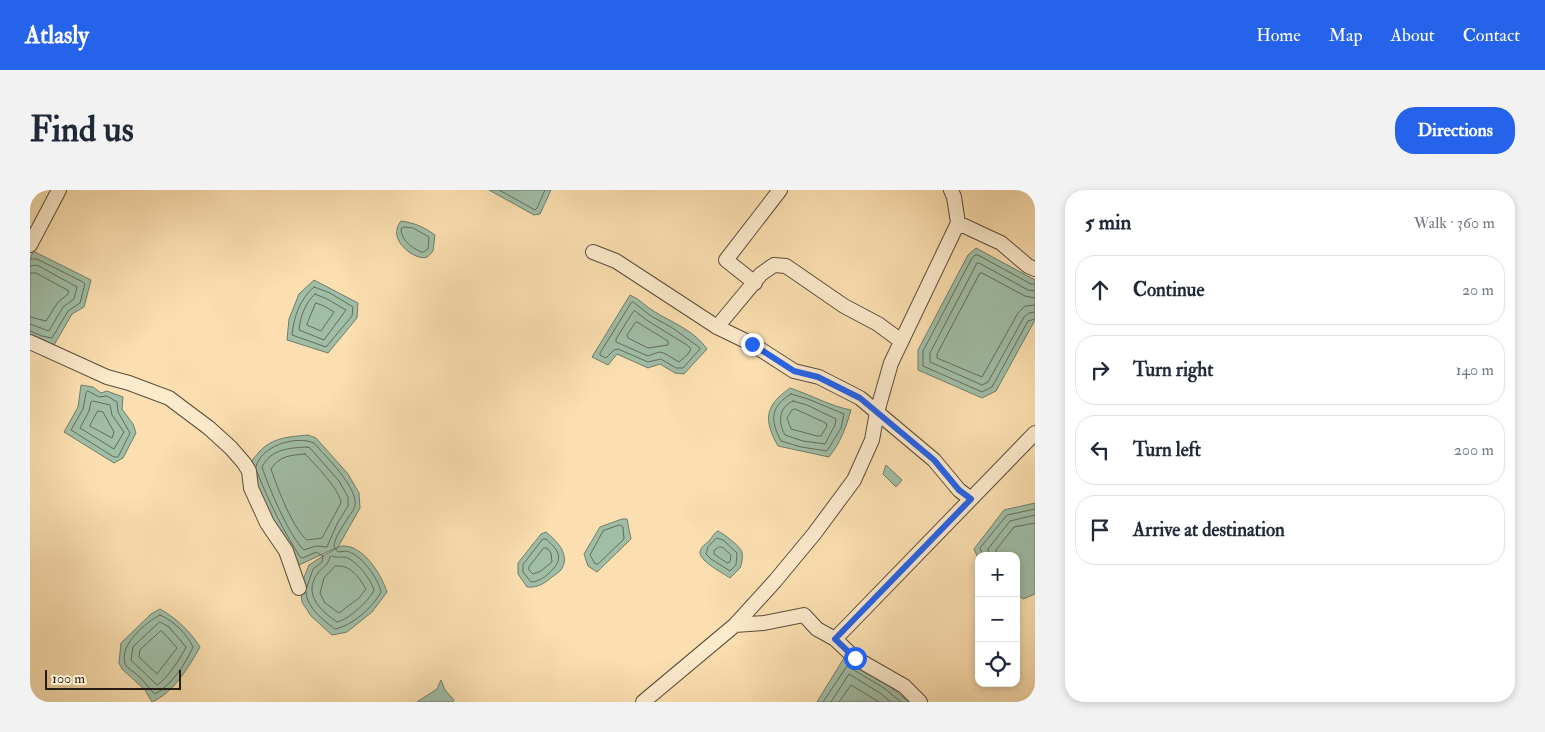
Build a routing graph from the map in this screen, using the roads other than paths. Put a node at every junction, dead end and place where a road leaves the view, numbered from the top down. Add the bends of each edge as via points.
1 (59, 190) edge
2 (780, 190) edge
3 (951, 190) edge
4 (958, 223) junction
5 (30, 245) edge
6 (593, 252) dead end
7 (1035, 269) edge
8 (755, 283) junction
9 (717, 327) junction
10 (901, 341) junction
11 (30, 342) edge
12 (877, 412) junction
13 (1035, 433) edge
14 (971, 499) junction
15 (299, 588) dead end
16 (735, 625) junction
17 (835, 639) junction
18 (643, 702) edge
19 (920, 702) edge

1 - 5 street
2 - 8 street via 726,260
3 - 4 street
4 - 7 street via 1001,243
4 - 10 street
6 - 9 street via 616,261
8 - 9 street
8 - 10 street via 774,265 786,266
9 - 12 street via 752,344 794,371 818,377 860,398
10 - 12 street
11 - 15 street via 107,377 169,398 231,448 249,471 250,488 286,552
12 - 14 street via 934,460 959,490
12 - 16 street via 872,440 854,480 775,582
13 - 14 street
14 - 17 street
16 - 17 street via 804,615 817,629
16 - 18 street
17 - 19 street via 855,658 904,686

